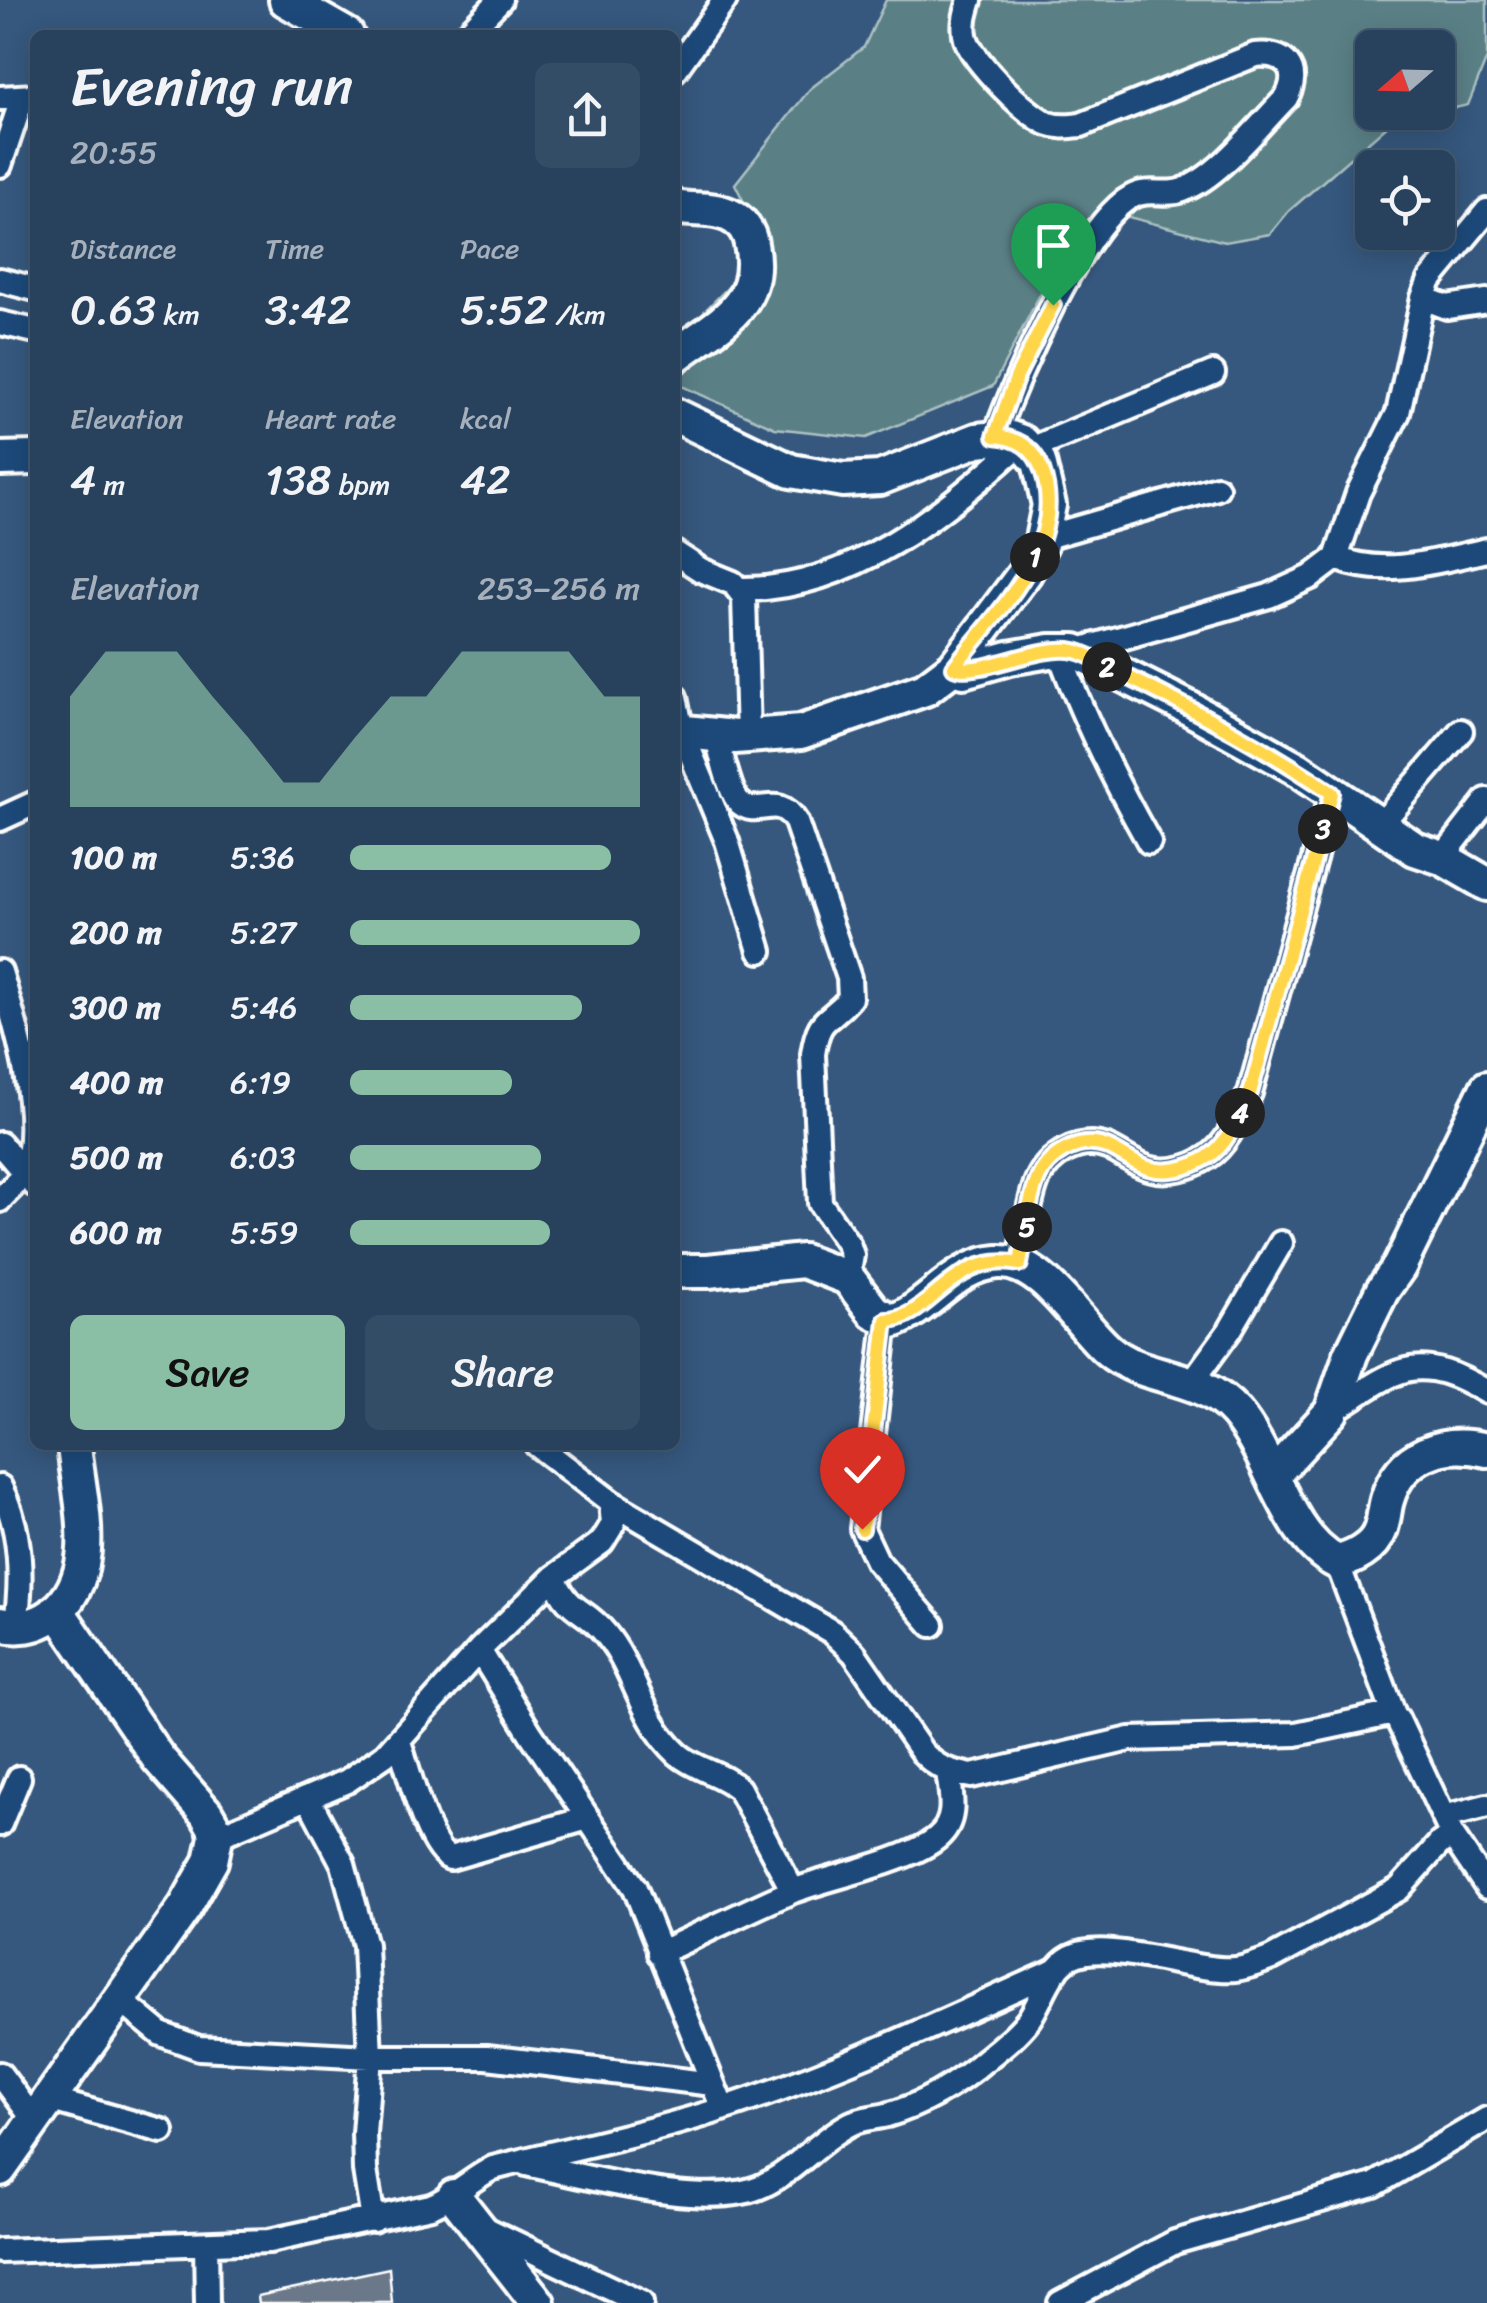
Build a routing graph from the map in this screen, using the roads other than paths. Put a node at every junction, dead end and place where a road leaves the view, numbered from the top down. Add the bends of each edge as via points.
1 (286, 0) edge
2 (500, 0) edge
3 (725, 0) edge
4 (970, 0) edge
5 (338, 30) edge
6 (471, 30) edge
7 (680, 63) edge
8 (19, 98) edge
9 (0, 165) edge
10 (680, 208) edge
11 (1487, 211) edge
12 (0, 280) edge
13 (30, 288) edge
14 (1423, 298) junction
15 (1487, 301) edge
16 (0, 324) edge
17 (30, 330) edge
18 (680, 352) edge
19 (1213, 373) dead end
20 (680, 417) edge
21 (1016, 442) junction
22 (30, 458) edge
23 (0, 459) edge
24 (1217, 488) dead end
25 (1043, 538) junction
26 (1487, 550) edge
27 (680, 556) edge
28 (1336, 558) junction
29 (740, 589) junction
30 (1067, 651) junction
31 (954, 667) junction
32 (1461, 730) dead end
33 (680, 732) edge
34 (680, 736) edge
35 (732, 736) junction
36 (1332, 793) junction
37 (1487, 800) edge
38 (30, 804) edge
39 (0, 819) edge
40 (1380, 826) junction
41 (1149, 842) dead end
42 (1442, 858) junction
43 (1487, 884) edge
44 (760, 951) dead end
45 (0, 972) edge
46 (1487, 1088) edge
47 (30, 1112) edge
48 (0, 1144) edge
49 (30, 1179) edge
50 (0, 1198) edge
51 (1282, 1243) dead end
52 (1020, 1264) junction
53 (680, 1270) edge
54 (848, 1278) junction
55 (886, 1320) junction
56 (1192, 1382) junction
57 (1487, 1392) edge
58 (1330, 1412) junction
59 (74, 1450) edge
60 (543, 1450) edge
61 (1487, 1450) edge
62 (1274, 1474) junction
63 (0, 1487) edge
64 (611, 1502) junction
65 (1336, 1562) junction
66 (554, 1577) junction
67 (58, 1610) junction
68 (932, 1625) dead end
69 (8, 1626) edge
70 (479, 1650) junction
71 (1395, 1717) junction
72 (399, 1742) junction
73 (948, 1772) junction
74 (19, 1778) dead end
75 (308, 1798) junction
76 (1487, 1806) edge
77 (588, 1818) junction
78 (0, 1824) edge
79 (1448, 1826) junction
80 (216, 1837) junction
81 (1487, 1887) edge
82 (793, 1891) junction
83 (659, 1953) junction
84 (1057, 1970) junction
85 (119, 1999) junction
86 (370, 2057) junction
87 (0, 2074) edge
88 (713, 2084) junction
89 (722, 2109) junction
90 (41, 2110) junction
91 (1487, 2119) edge
92 (162, 2131) dead end
93 (517, 2162) junction
94 (0, 2169) edge
95 (454, 2196) junction
96 (374, 2220) junction
97 (474, 2224) junction
98 (206, 2244) junction
99 (0, 2252) edge
100 (207, 2303) edge
101 (538, 2303) edge
102 (641, 2303) edge
103 (1060, 2303) edge

1 - 5 street
2 - 6 street
3 - 7 street
4 - 21 street via 964,36 973,54 1031,114 1061,127 1255,56 1271,54 1288,66 1292,86 1200,183 1178,193 1152,190 1130,197 1110,213 1017,376
8 - 9 street
10 - 18 street via 715,211 742,223 753,268 746,300
11 - 14 street via 1430,280
12 - 13 street
14 - 15 street via 1446,308
14 - 28 street via 1398,413 1358,493
16 - 17 street
19 - 21 street
20 - 21 street via 791,471 842,480 880,478 959,446
21 - 25 street via 1039,462 1047,488
21 - 29 street via 968,492 879,550 807,582
22 - 23 street
24 - 25 street
25 - 31 street via 1025,573
26 - 28 street via 1388,568 1360,568
27 - 29 street
28 - 30 street via 1270,596
29 - 35 street via 745,610
30 - 31 street via 964,671
30 - 36 street via 1187,706
30 - 41 street via 1078,706
31 - 35 street via 926,689 801,732
32 - 40 street
33 - 35 street
34 - 44 street via 728,840
35 - 54 street via 734,794 749,808 780,806 796,822 849,978 850,998 817,1030 814,1054 820,1202 848,1244
36 - 40 street
36 - 52 street via 1250,1093 1228,1137 1209,1156 1166,1170 1103,1145 1066,1150 1048,1161 1037,1182
37 - 42 street
38 - 39 street
40 - 42 street
42 - 43 street
45 - 47 street via 26,1069
46 - 58 street via 1351,1354
48 - 49 street
49 - 50 street
51 - 56 street
52 - 55 street via 971,1268 901,1318
52 - 56 street via 1108,1351
53 - 54 street via 802,1261
54 - 55 street
55 - 68 street via 862,1529 877,1561
56 - 62 street via 1235,1412
57 - 58 street via 1439,1368 1414,1367
58 - 62 street
59 - 67 street via 84,1558 76,1587
60 - 64 street
61 - 65 street via 1436,1448 1407,1463 1388,1497 1380,1534 1364,1551
62 - 65 street via 1306,1535
63 - 69 street via 13,1522 22,1589
64 - 66 street via 613,1524 602,1542
64 - 73 street via 832,1632 922,1752
65 - 71 street
66 - 70 street
66 - 82 street via 568,1605 607,1635 660,1734 701,1770 738,1788
67 - 69 street via 38,1624
67 - 80 street via 158,1758 206,1813
70 - 72 street
70 - 77 street
71 - 73 street via 1296,1734 1130,1739 972,1776
71 - 79 street
72 - 75 street via 347,1781
72 - 77 street via 442,1855 460,1858
73 - 82 street via 950,1822 938,1838
74 - 78 street
75 - 80 street
75 - 86 street via 354,1898 365,1946
76 - 79 street
77 - 83 street via 635,1888
79 - 81 street
79 - 84 street via 1399,1890 1253,1965 1219,1968 1087,1952
80 - 85 street via 185,1907
82 - 83 street
83 - 88 street
84 - 89 street via 871,2054
84 - 93 street via 1027,2022 956,2084 916,2105 854,2121 763,2186 701,2196
85 - 86 street via 182,2044
85 - 90 street
86 - 88 street via 487,2057
86 - 96 street via 364,2133
87 - 90 street
88 - 89 street
89 - 93 street
90 - 92 street
90 - 94 street
91 - 103 street via 1374,2185 1175,2242
93 - 95 street via 476,2177
95 - 96 street
95 - 97 street
96 - 98 street via 269,2241
97 - 101 street
97 - 102 street
98 - 99 street
98 - 100 street

